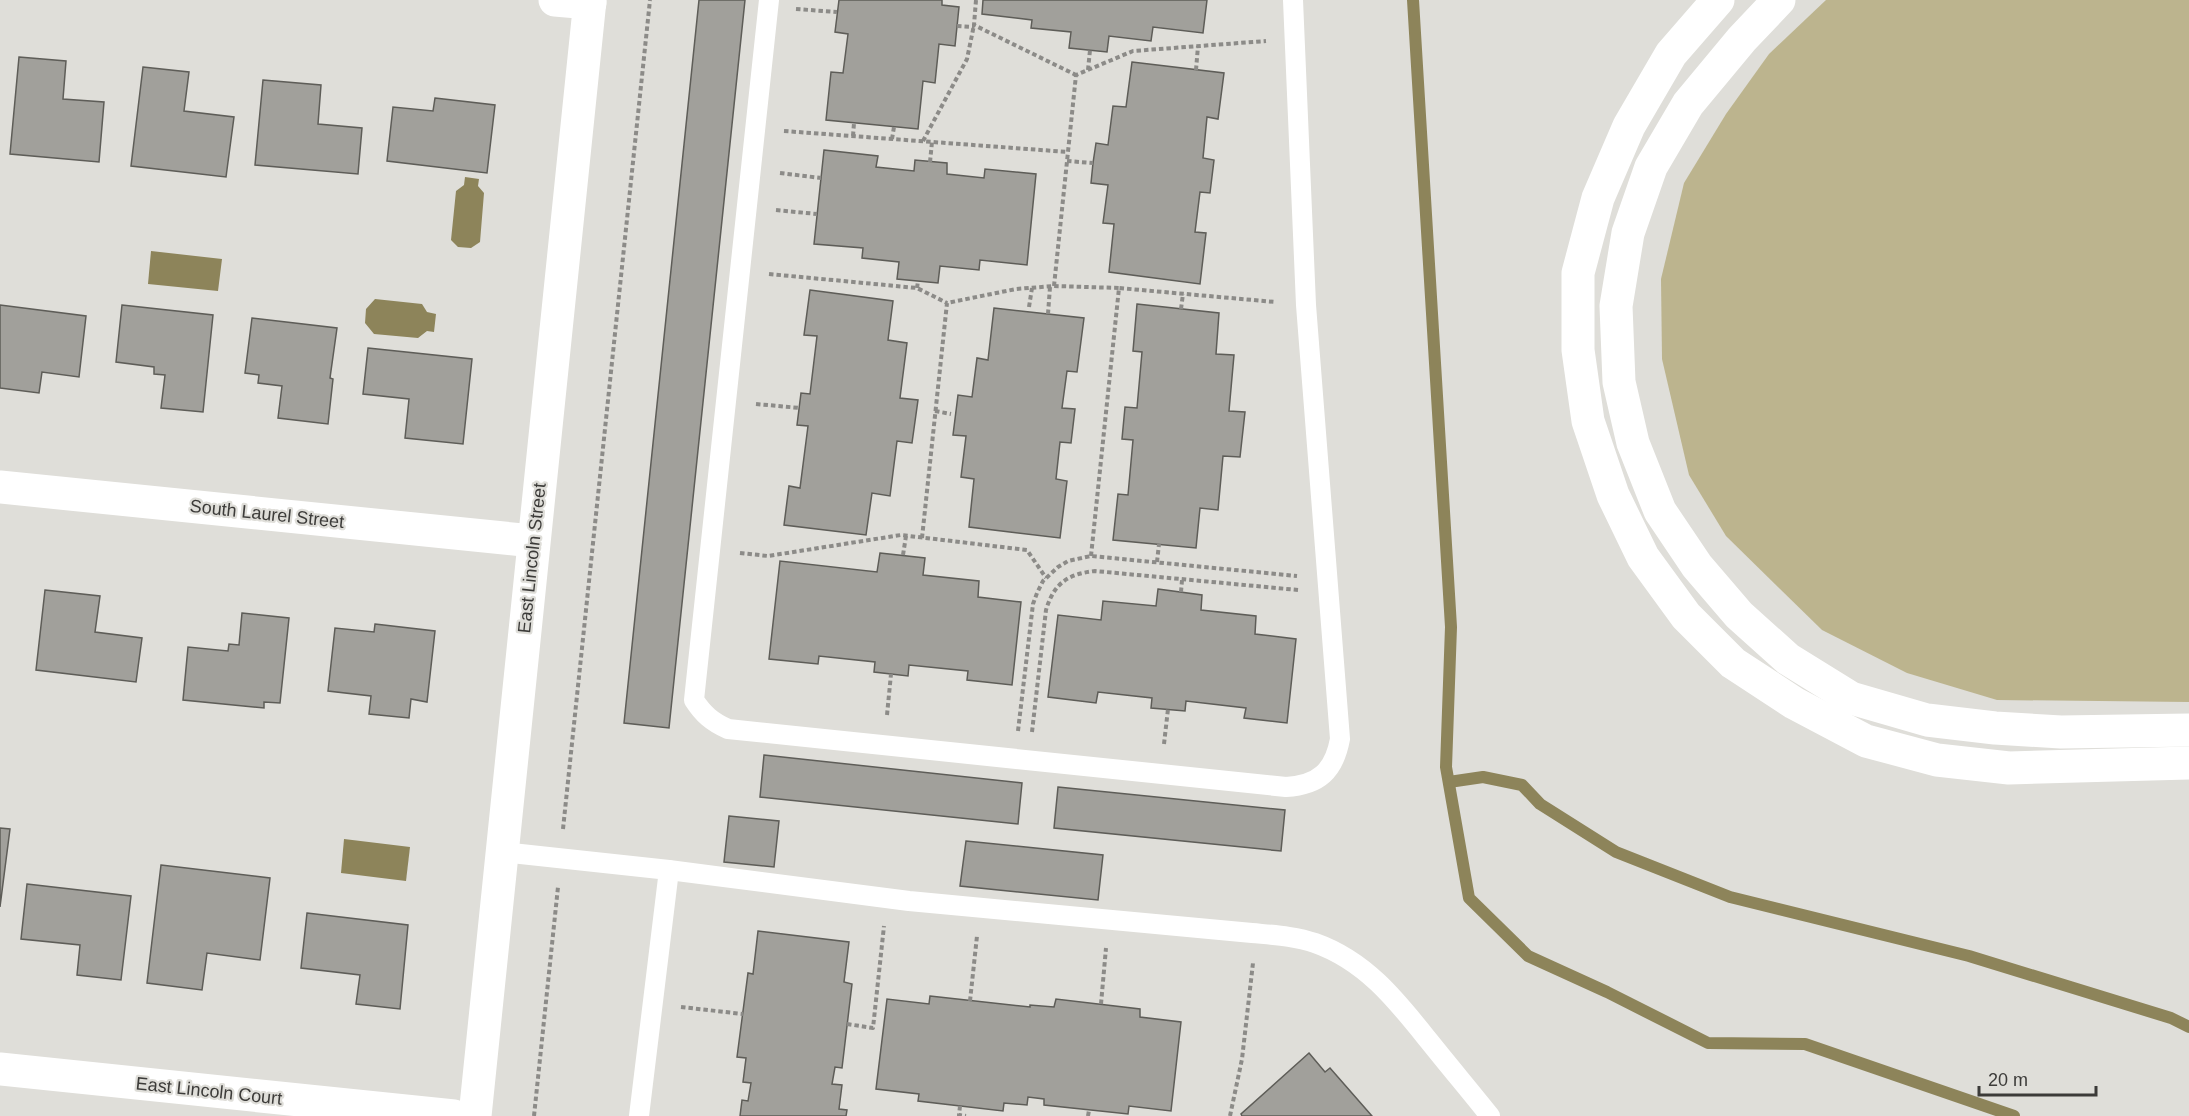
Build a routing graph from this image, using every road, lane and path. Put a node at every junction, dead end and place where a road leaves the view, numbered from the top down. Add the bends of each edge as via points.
1 (555, 0) edge
2 (650, 0) edge
3 (976, 0) edge
4 (1293, 0) edge
5 (1718, 0) edge
6 (1779, 0) edge
7 (590, 2) edge
8 (769, 3) edge
9 (837, 12) dead end
10 (957, 26) dead end
11 (974, 26) junction
12 (1294, 40) junction
13 (1198, 46) junction
14 (1090, 50) dead end
15 (1088, 70) junction
16 (1196, 70) dead end
17 (1076, 75) junction
18 (854, 123) dead end
19 (894, 127) dead end
20 (756, 128) junction
21 (853, 136) junction
22 (892, 139) junction
23 (923, 141) junction
24 (932, 142) junction
25 (1068, 152) junction
26 (1067, 161) junction
27 (930, 162) dead end
28 (1093, 163) dead end
29 (751, 169) junction
30 (821, 178) dead end
31 (747, 208) junction
32 (817, 214) dead end
33 (741, 272) junction
34 (918, 281) dead end
35 (1052, 286) junction
36 (917, 288) junction
37 (1032, 288) junction
38 (1119, 288) junction
39 (1183, 294) junction
40 (947, 303) junction
41 (1306, 305) junction
42 (1029, 307) dead end
43 (1181, 309) dead end
44 (1048, 314) dead end
45 (726, 401) junction
46 (800, 408) dead end
47 (935, 411) junction
48 (951, 414) dead end
49 (0, 487) edge
50 (906, 536) junction
51 (922, 538) junction
52 (533, 541) junction
53 (1159, 544) dead end
54 (711, 550) junction
55 (903, 555) dead end
56 (1091, 556) junction
57 (1157, 562) junction
58 (1046, 578) junction
59 (1182, 580) junction
60 (1328, 585) junction
61 (1181, 592) dead end
62 (891, 674) dead end
63 (2189, 730) edge
64 (884, 746) junction
65 (1022, 760) junction
66 (2189, 763) edge
67 (562, 834) dead end
68 (502, 852) junction
69 (669, 870) junction
70 (558, 880) dead end
71 (887, 898) junction
72 (981, 908) junction
73 (1109, 920) junction
74 (1256, 933) junction
75 (970, 1001) dead end
76 (653, 1004) junction
77 (1101, 1004) dead end
78 (742, 1014) dead end
79 (847, 1024) dead end
80 (0, 1069) edge
81 (960, 1106) dead end
82 (1089, 1110) dead end
83 (454, 1116) edge
84 (475, 1116) edge
85 (534, 1116) edge
86 (639, 1116) edge
87 (966, 1116) edge
88 (1088, 1116) edge
89 (1230, 1116) edge
90 (1490, 1116) edge

1 - 7 main road
2 - 67 path
3 - 11 path
4 - 12 lane
5 - 66 main road via 1671,54 1629,126 1598,198 1578,273 1578,350 1588,421 1612,495 1643,557 1686,616 1733,663 1794,703 1866,741 1936,760 2009,768
6 - 63 main road via 1688,104 1651,167 1628,234 1616,306 1618,382 1633,443 1660,511 1697,566 1739,615 1788,659 1851,698 1927,720 1995,728 2061,732
7 - 52 main road, East Lincoln Street
8 - 9 path
8 - 20 lane
10 - 11 path
11 - 17 path
11 - 23 path via 967,59
12 - 13 path
12 - 41 lane
13 - 15 path via 1133,51
13 - 16 path
14 - 15 path
15 - 17 path
17 - 25 path
18 - 21 path
19 - 22 path
20 - 21 path
20 - 29 lane
21 - 22 path
22 - 23 path
23 - 24 path
24 - 25 path
24 - 27 path
25 - 26 path
26 - 28 path
26 - 35 path
29 - 30 path
29 - 31 lane
31 - 32 path
31 - 33 lane
33 - 36 path
33 - 45 lane
34 - 36 path
35 - 37 path
35 - 38 path
35 - 44 path
36 - 40 path
37 - 40 path
37 - 42 path
38 - 39 path
38 - 56 path
39 - 41 path
39 - 43 path
40 - 47 path
41 - 60 lane
45 - 46 path
45 - 54 lane
47 - 48 path
47 - 51 path
49 - 52 main road, South Laurel Street
50 - 51 path
50 - 54 path via 768,556
50 - 55 path
51 - 58 path via 1027,550
52 - 68 main road, East Lincoln Street
53 - 57 path
54 - 64 lane via 694,700 703,713 728,729
56 - 57 path
56 - 58 path via 1068,561
57 - 60 path
58 - 65 path via 1033,604
59 - 60 path
59 - 61 path
59 - 65 path via 1095,571 1077,573 1057,586 1046,610
60 - 65 lane via 1340,739 1332,765 1312,782 1286,787
62 - 64 path
64 - 65 lane
68 - 69 lane
68 - 84 main road, East Lincoln Street
69 - 71 lane
69 - 76 lane
70 - 85 path
71 - 72 lane
71 - 79 path via 873,1028
72 - 73 lane
72 - 75 path
73 - 74 lane
73 - 77 path
74 - 89 path via 1242,1059
74 - 90 lane via 1314,943 1344,956 1371,975
76 - 78 path
76 - 86 lane
80 - 83 main road, East Lincoln Court
81 - 87 path via 959,1115
82 - 88 path

